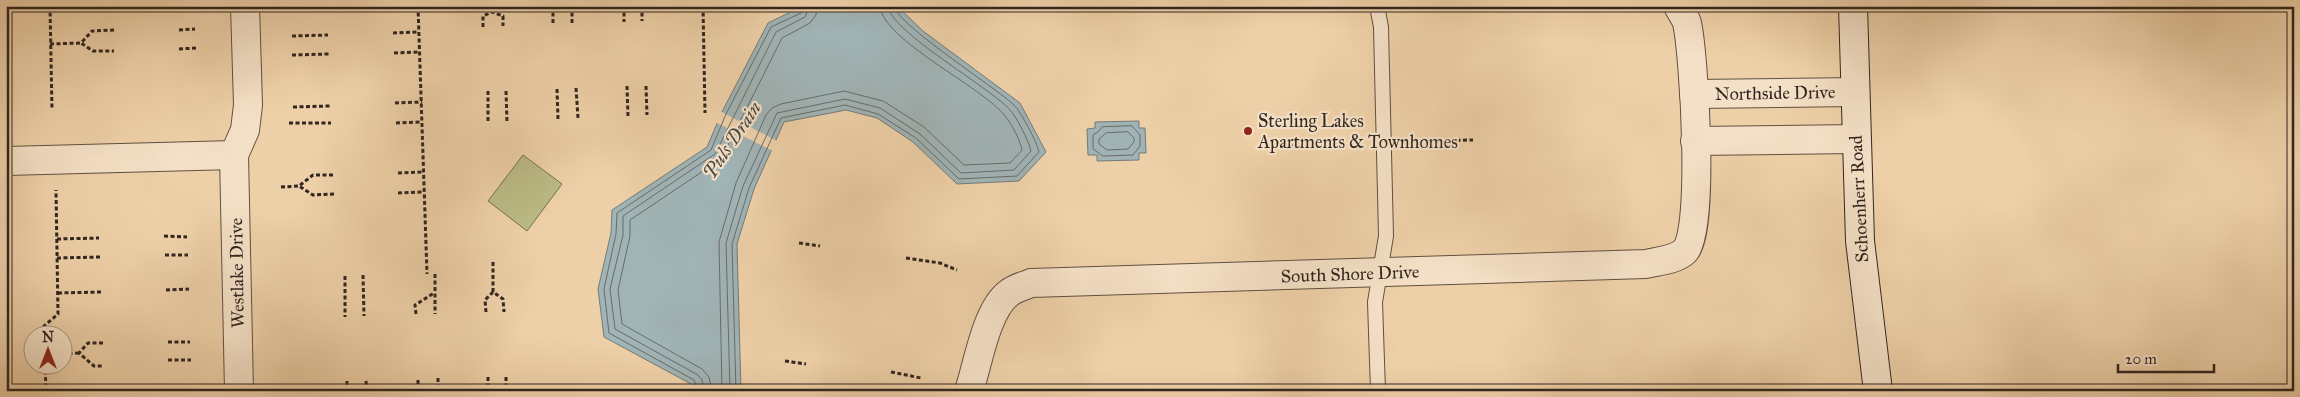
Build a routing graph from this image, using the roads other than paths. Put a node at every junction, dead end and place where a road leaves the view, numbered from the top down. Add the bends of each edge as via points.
1 (245, 6) edge
2 (1377, 6) edge
3 (1678, 6) edge
4 (1853, 6) edge
5 (1855, 92) junction
6 (1694, 117) junction
7 (1856, 139) junction
8 (234, 155) junction
9 (6, 161) edge
10 (1381, 273) junction
11 (240, 391) edge
12 (969, 391) edge
13 (1378, 391) edge
14 (1878, 391) edge

1 - 8 street, Westlake Drive via 248,105 245,130
2 - 10 lane via 1381,27 1386,236
3 - 6 street, Northside Drive via 1687,21
4 - 5 street, Schoenherr Road
5 - 6 street, Northside Drive
5 - 7 street, Schoenherr Road
6 - 7 street
6 - 10 street, South Shore Drive via 1696,210 1692,238 1686,250 1670,259 1646,264
7 - 14 street, Schoenherr Road via 1860,241
8 - 9 street
8 - 11 street, Westlake Drive
10 - 12 street, South Shore Drive via 1031,283 1010,292 998,305
10 - 13 lane via 1376,302

